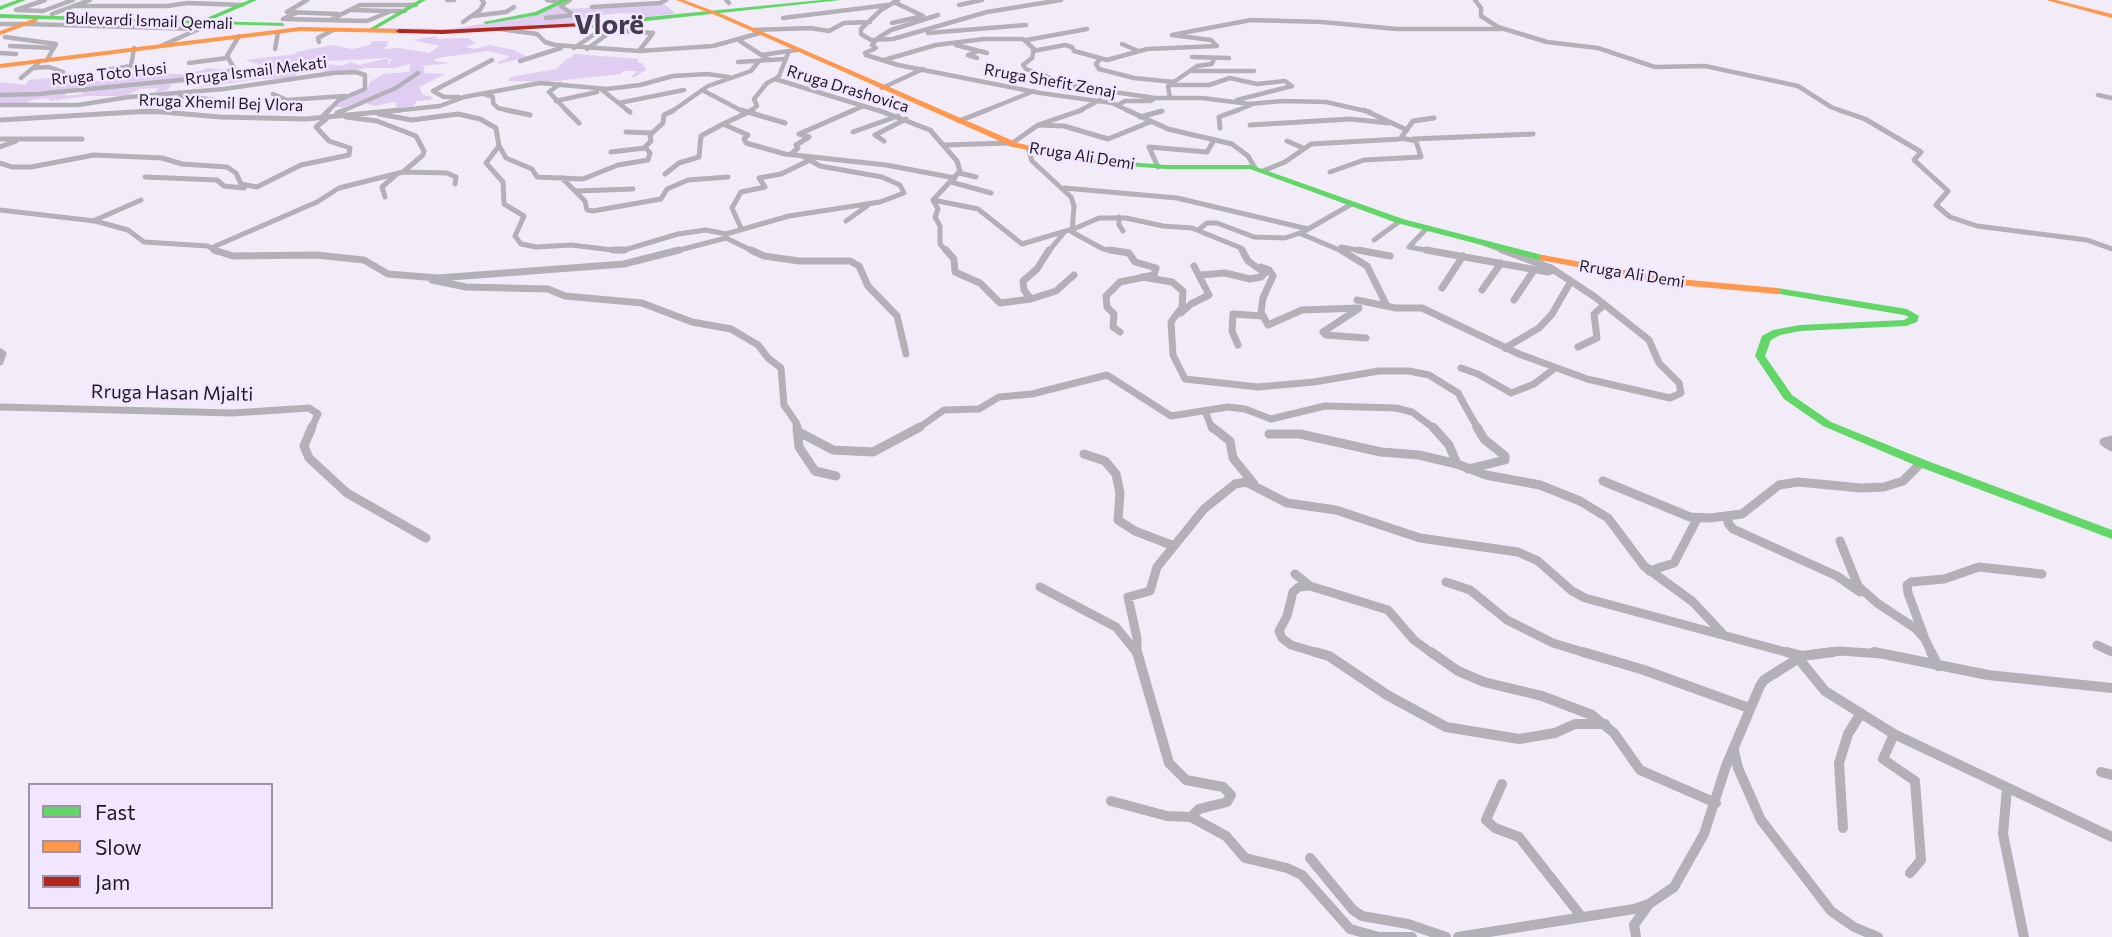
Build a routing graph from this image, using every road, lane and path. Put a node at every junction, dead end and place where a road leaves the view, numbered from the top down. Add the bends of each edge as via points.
1 (44, 0) edge
2 (73, 0) edge
3 (90, 0) edge
4 (307, 0) edge
5 (447, 0) edge
6 (454, 0) edge
7 (482, 0) edge
8 (666, 0) edge
9 (679, 0) edge
10 (838, 0) edge
11 (982, 0) edge
12 (1025, 0) edge
13 (1061, 0) edge
14 (1475, 0) edge
15 (2049, 0) edge
16 (896, 1) edge
17 (248, 2) edge
18 (561, 2) edge
19 (1034, 2) edge
20 (867, 3) edge
21 (16, 4) edge
22 (63, 4) junction
23 (779, 4) edge
24 (415, 5) edge
25 (888, 5) junction
26 (959, 5) dead end
27 (73, 6) junction
28 (514, 7) dead end
29 (592, 8) dead end
30 (350, 10) junction
31 (391, 11) junction
32 (710, 13) junction
33 (341, 15) junction
34 (938, 15) dead end
35 (0, 16) edge
36 (473, 16) junction
37 (2112, 16) edge
38 (546, 18) dead end
39 (783, 18) dead end
40 (45, 19) junction
41 (463, 22) dead end
42 (870, 22) junction
43 (892, 23) dead end
44 (0, 24) edge
45 (25, 24) junction
46 (300, 25) junction
47 (331, 25) junction
48 (1026, 25) dead end
49 (200, 26) junction
50 (626, 26) junction
51 (374, 27) junction
52 (497, 29) junction
53 (1087, 29) dead end
54 (1504, 29) junction
55 (599, 30) junction
56 (278, 32) junction
57 (757, 32) junction
58 (915, 32) junction
59 (521, 33) junction
60 (239, 36) junction
61 (2, 37) edge
62 (510, 37) dead end
63 (25, 39) junction
64 (874, 40) junction
65 (1027, 40) junction
66 (740, 41) junction
67 (319, 42) dead end
68 (950, 43) junction
69 (1122, 44) dead end
70 (12, 45) junction
71 (163, 45) junction
72 (565, 46) junction
73 (54, 48) junction
74 (134, 48) junction
75 (574, 48) junction
76 (587, 49) junction
77 (0, 50) edge
78 (275, 50) dead end
79 (639, 51) junction
80 (978, 51) junction
81 (1033, 51) junction
82 (1138, 51) junction
83 (987, 53) dead end
84 (16, 54) dead end
85 (793, 54) junction
86 (1192, 57) dead end
87 (227, 58) junction
88 (761, 58) junction
89 (977, 58) dead end
90 (1214, 58) junction
91 (1230, 58) dead end
92 (1100, 59) junction
93 (492, 60) dead end
94 (884, 60) junction
95 (520, 61) dead end
96 (738, 62) dead end
97 (40, 63) junction
98 (189, 63) dead end
99 (0, 66) edge
100 (923, 69) junction
101 (107, 70) dead end
102 (1192, 71) junction
103 (1254, 71) dead end
104 (63, 72) dead end
105 (418, 73) dead end
106 (729, 77) junction
107 (21, 78) dead end
108 (775, 79) junction
109 (1172, 83) junction
110 (560, 84) junction
111 (882, 88) junction
112 (604, 90) junction
113 (684, 90) dead end
114 (702, 90) junction
115 (1034, 91) junction
116 (182, 93) junction
117 (273, 94) dead end
118 (481, 94) junction
119 (0, 95) edge
120 (2098, 95) dead end
121 (350, 96) junction
122 (464, 97) junction
123 (1155, 98) junction
124 (2112, 98) edge
125 (1170, 99) junction
126 (1100, 100) junction
127 (225, 101) dead end
128 (556, 101) junction
129 (1233, 101) junction
130 (619, 103) junction
131 (1257, 103) junction
132 (1118, 105) junction
133 (0, 106) edge
134 (864, 106) junction
135 (1162, 111) dead end
136 (630, 112) dead end
137 (747, 113) junction
138 (334, 116) junction
139 (530, 116) dead end
140 (898, 116) junction
141 (322, 117) junction
142 (1140, 117) junction
143 (1434, 118) dead end
144 (0, 120) edge
145 (906, 120) junction
146 (959, 121) junction
147 (785, 122) dead end
148 (1150, 122) junction
149 (579, 123) dead end
150 (723, 124) junction
151 (1395, 124) junction
152 (1038, 125) junction
153 (1250, 125) dead end
154 (1220, 128) dead end
155 (1407, 130) junction
156 (626, 132) dead end
157 (853, 132) dead end
158 (652, 134) junction
159 (1532, 134) dead end
160 (0, 139) edge
161 (18, 139) junction
162 (82, 139) dead end
163 (1397, 139) junction
164 (1413, 139) junction
165 (884, 141) dead end
166 (1214, 141) junction
167 (1287, 141) dead end
168 (1010, 143) junction
169 (946, 145) junction
170 (499, 146) junction
171 (0, 147) edge
172 (645, 148) junction
173 (1028, 148) junction
174 (1303, 148) junction
175 (611, 152) dead end
176 (791, 154) junction
177 (806, 159) junction
178 (0, 163) edge
179 (1158, 167) junction
180 (1259, 170) junction
181 (1331, 172) dead end
182 (401, 173) junction
183 (666, 174) dead end
184 (145, 177) dead end
185 (728, 177) dead end
186 (976, 177) dead end
187 (562, 178) junction
188 (955, 178) junction
189 (455, 184) dead end
190 (257, 187) junction
191 (1063, 188) junction
192 (633, 189) dead end
193 (577, 191) junction
194 (991, 193) dead end
195 (385, 197) dead end
196 (141, 200) dead end
197 (933, 200) junction
198 (880, 202) junction
199 (1350, 205) junction
200 (0, 210) edge
201 (1119, 217) junction
202 (93, 221) junction
203 (846, 221) dead end
204 (1400, 221) junction
205 (741, 228) junction
206 (1427, 228) junction
207 (1072, 229) junction
208 (1308, 229) junction
209 (1198, 230) junction
210 (1124, 231) dead end
211 (1299, 233) junction
212 (726, 236) junction
213 (1473, 239) junction
214 (1374, 240) dead end
215 (1330, 246) junction
216 (211, 248) junction
217 (2112, 250) edge
218 (1390, 256) dead end
219 (1463, 256) junction
220 (1501, 263) junction
221 (1254, 264) junction
222 (1194, 266) dead end
223 (1534, 270) junction
224 (1554, 270) junction
225 (1074, 275) dead end
226 (1201, 275) junction
227 (430, 277) junction
228 (1143, 277) junction
229 (1571, 281) junction
230 (1442, 288) dead end
231 (1482, 290) dead end
232 (1031, 299) junction
233 (1514, 300) dead end
234 (1358, 304) junction
235 (1604, 305) junction
236 (1387, 306) junction
237 (1175, 314) junction
238 (1262, 316) junction
239 (1120, 332) dead end
240 (1366, 338) dead end
241 (1238, 345) dead end
242 (1578, 347) dead end
243 (1505, 348) junction
244 (0, 352) edge
245 (906, 354) dead end
246 (0, 362) edge
247 (1461, 368) dead end
248 (1555, 368) junction
249 (0, 407) edge
250 (1205, 411) junction
251 (797, 431) junction
252 (1269, 434) dead end
253 (2112, 440) edge
254 (2112, 447) edge
255 (1084, 454) dead end
256 (1921, 463) junction
257 (1457, 464) junction
258 (1468, 469) junction
259 (836, 476) dead end
260 (1603, 481) dead end
261 (1254, 484) junction
262 (1729, 516) junction
263 (1697, 519) junction
264 (2112, 535) edge
265 (426, 538) dead end
266 (1840, 541) dead end
267 (1174, 546) junction
268 (1649, 571) junction
269 (1295, 574) dead end
270 (2042, 574) dead end
271 (1447, 582) dead end
272 (1310, 586) junction
273 (1040, 587) dead end
274 (1866, 595) junction
275 (1724, 635) junction
276 (1925, 639) junction
277 (2097, 645) dead end
278 (2112, 652) edge
279 (1137, 653) junction
280 (1800, 657) junction
281 (1938, 666) junction
282 (2112, 688) edge
283 (1749, 708) junction
284 (1861, 713) junction
285 (1605, 724) junction
286 (1894, 734) junction
287 (1734, 751) junction
288 (1502, 784) dead end
289 (2007, 789) junction
290 (1111, 801) dead end
291 (1716, 803) junction
292 (1191, 817) junction
293 (1843, 828) dead end
294 (2112, 837) edge
295 (1310, 858) dead end
296 (1910, 873) dead end
297 (1649, 904) junction
298 (1581, 916) junction
299 (1412, 937) edge
300 (1446, 937) edge
301 (1458, 937) edge
302 (1636, 937) edge
303 (1878, 937) edge
304 (2024, 937) edge

1 - 21 street
2 - 22 street
3 - 27 street
4 - 46 street via 287,12
5 - 6 street
7 - 36 street
8 - 29 street
9 - 32 main road, Rruga Ali Demi
10 - 23 main road
11 - 26 street
12 - 19 street
13 - 19 street
14 - 54 street via 1481,16
15 - 37 main road
16 - 25 street
16 - 43 street via 923,16
17 - 27 street
17 - 49 main road
18 - 38 street via 574,16
18 - 51 main road, Bulevardi Ismail Qemali via 536,14 442,29
19 - 58 street
20 - 25 street
20 - 39 street
21 - 22 street
21 - 22 street via 16,10 43,11
23 - 32 main road
24 - 30 street via 362,4
24 - 31 street
24 - 51 main road
25 - 42 street
27 - 40 street
28 - 36 street
30 - 31 street
30 - 33 street
31 - 47 street via 369,21
32 - 50 main road
32 - 57 main road, Rruga Ali Demi
33 - 46 street
33 - 47 street
34 - 64 street
35 - 40 main road, Bulevardi Ismail Qemali
36 - 41 street
40 - 45 main road
40 - 49 main road, Bulevardi Ismail Qemali
40 - 61 street
42 - 57 street via 844,23 829,31
42 - 64 street via 860,32
44 - 45 street
45 - 61 main road
46 - 47 main road, Bulevardi Ismail Qemali
46 - 47 street via 283,19
46 - 49 main road, Bulevardi Ismail Qemali
46 - 51 main road, Bulevardi Ismail Qemali
46 - 56 main road
47 - 51 main road, Bulevardi Ismail Qemali
47 - 67 street
48 - 58 street via 957,33
49 - 71 street
50 - 55 main road, Bulevardi Ismail Qemali
50 - 79 street via 653,33
51 - 52 main road, Bulevardi Ismail Qemali via 436,32
52 - 55 main road, Bulevardi Ismail Qemali
52 - 59 street
53 - 65 street
54 - 82 street via 1397,29 1251,20 1171,35 1211,40 1217,46
54 - 217 street via 1547,42 1615,52 1655,67 1705,66 1798,86 1921,152 1914,160 1945,187 1946,194 1936,205 1950,217 1977,226 2087,240
55 - 75 street
55 - 76 street
56 - 60 main road
56 - 78 street
57 - 66 street
57 - 85 main road, Rruga Ali Demi
58 - 64 street
59 - 62 street
59 - 72 street
60 - 71 main road
60 - 87 street
61 - 63 street
61 - 70 street
63 - 70 street
63 - 73 street via 56,44
64 - 94 street, Rruga Shefit Zenaj via 876,48 865,53
65 - 68 street
65 - 81 street
66 - 79 street
66 - 88 street
68 - 80 street
68 - 94 street
69 - 82 street
70 - 73 street
70 - 77 street
71 - 74 main road
72 - 75 street
72 - 95 street
73 - 97 street
74 - 97 main road
74 - 101 street via 131,66
75 - 76 street
76 - 79 street
77 - 84 street
80 - 83 street
80 - 89 street via 968,55
81 - 92 street via 1067,45
81 - 123 street via 1023,66 1046,77 1072,86
82 - 92 street
85 - 88 street
85 - 88 street
85 - 108 street, Rruga Drashovica
85 - 111 main road, Rruga Ali Demi
86 - 90 street
87 - 98 street
87 - 119 street, Rruga Toto Hosi via 234,68 221,76
88 - 96 street
88 - 106 street via 751,71
90 - 91 street
90 - 102 street via 1212,64
92 - 109 street via 1099,69
93 - 122 street via 433,91 444,97
94 - 100 street, Rruga Shefit Zenaj
97 - 99 main road
97 - 104 street
97 - 107 street
100 - 111 street
100 - 115 street, Rruga Shefit Zenaj
102 - 103 street
102 - 109 street
105 - 138 street
106 - 112 street, Rruga Xhemil Bej Vlora via 673,76
106 - 114 street
108 - 134 street, Rruga Drashovica
108 - 137 street via 754,99 757,107
109 - 125 street
109 - 129 street via 1209,85 1230,78 1257,84 1285,81 1292,86
110 - 112 street, Rruga Xhemil Bej Vlora
110 - 118 street, Rruga Xhemil Bej Vlora
110 - 128 street via 550,92
111 - 146 main road, Rruga Ali Demi
112 - 128 street
112 - 130 street
113 - 130 street
114 - 137 street
114 - 158 street via 666,113
115 - 126 street, Rruga Shefit Zenaj
115 - 146 street
116 - 121 street, Rruga Ismail Mekati via 364,73 366,87
116 - 127 street via 179,96
116 - 133 street, Rruga Ismail Mekati via 78,105
117 - 121 street via 287,100
118 - 122 street, Rruga Xhemil Bej Vlora
118 - 139 street via 493,97 498,108
120 - 124 street
121 - 141 street, Rruga Ismail Mekati via 336,102
122 - 138 street, Rruga Xhemil Bej Vlora via 440,106
123 - 125 street
123 - 132 street
125 - 129 street
126 - 132 street, Rruga Shefit Zenaj
126 - 152 street
128 - 149 street
129 - 131 street
130 - 136 street
131 - 151 street via 1326,102 1357,107
131 - 154 street via 1219,117
132 - 142 street, Rruga Shefit Zenaj
134 - 140 street, Rruga Drashovica
134 - 176 street via 799,134 808,137
135 - 142 street
137 - 147 street
137 - 150 street
138 - 141 street, Rruga Xhemil Bej Vlora
138 - 170 street via 379,114 418,120 464,115 492,125 498,131
138 - 182 street via 377,121 416,136 424,153
138 - 190 street via 316,127 329,141 350,148 349,155 301,165
140 - 145 street, Rruga Drashovica
140 - 157 street
141 - 144 street, Rruga Xhemil Bej Vlora via 220,117 151,111
142 - 148 street, Rruga Shefit Zenaj
143 - 155 street via 1415,120
145 - 165 street via 875,135
145 - 169 street, Rruga Drashovica via 930,130
146 - 168 main road, Rruga Ali Demi
148 - 152 street via 1108,139 1064,126
148 - 166 street, Rruga Shefit Zenaj
150 - 176 street via 748,135 744,141 750,145
150 - 183 street via 701,136 699,158 679,163
151 - 153 street via 1350,119
151 - 155 street
152 - 168 street
155 - 163 street
156 - 158 street
158 - 172 street
159 - 164 street
160 - 161 street
161 - 162 street
161 - 171 street
163 - 164 street
163 - 174 street via 1335,141
164 - 181 street via 1422,155 1419,158 1364,160
166 - 179 street via 1207,152 1149,147
166 - 180 street, Rruga Shefit Zenaj via 1241,150
167 - 174 street
168 - 169 street
168 - 173 main road, Rruga Ali Demi
169 - 188 street via 957,161
170 - 187 street via 509,161 532,169 537,177
170 - 212 street via 486,163 503,183 504,204 524,215 515,236 521,244 621,251 690,231
172 - 175 street
172 - 187 street via 650,153 647,162 618,164 587,179
173 - 179 main road, Rruga Ali Demi
173 - 191 street via 1032,161
174 - 180 street via 1285,162
176 - 177 street
177 - 188 street via 886,165
177 - 198 street via 900,185 904,193
177 - 205 street via 781,174 759,178 765,187 741,192 732,208
178 - 190 street via 23,167 88,156 162,158 227,167 241,184
179 - 180 main road, Rruga Ali Demi
180 - 199 main road, Rruga Ali Demi
182 - 189 street via 447,173 456,177
182 - 195 street via 382,187
182 - 216 street via 339,188
184 - 190 street
185 - 193 street via 688,180 667,189 662,199 601,211 587,210
186 - 188 street
187 - 193 street
188 - 194 street
188 - 197 street
191 - 207 street via 1074,206
191 - 208 street via 1177,198
192 - 193 street
196 - 202 street
197 - 207 street via 978,209 1022,244
197 - 232 street via 940,244 954,259 955,272 980,284 1000,303
198 - 203 street
198 - 205 street
199 - 204 main road, Rruga Ali Demi
199 - 208 street
200 - 202 street
201 - 207 street via 1093,218
201 - 209 street
201 - 210 street
202 - 216 street via 128,230 144,242
204 - 206 main road, Rruga Ali Demi
204 - 214 street
205 - 212 street
206 - 213 main road, Rruga Ali Demi
206 - 219 street via 1409,247
207 - 228 street via 1103,249 1129,253 1135,262 1155,267 1156,274
207 - 232 street via 1057,238 1037,269 1023,281
208 - 211 street
209 - 211 street via 1212,222 1260,238
209 - 221 street via 1241,248
211 - 215 street
212 - 227 street via 624,264
212 - 245 street via 772,258 855,263 868,286 897,316
213 - 224 street
213 - 256 main road, Rruga Ali Demi via 1552,260 1656,279 1797,293 1907,312 1914,316 1906,323 1777,332 1766,338 1760,356 1788,397 1811,415
215 - 218 street
215 - 236 street via 1371,270
216 - 227 street via 245,257 316,255 364,260 388,274
219 - 220 street
219 - 230 street
220 - 223 street
220 - 231 street
221 - 226 street via 1264,275 1250,279 1225,273
221 - 238 street via 1273,276 1263,298
222 - 226 street
223 - 224 street
223 - 233 street
224 - 229 street
225 - 232 street via 1053,293
226 - 237 street via 1209,295
227 - 251 street via 466,288 548,289 565,296 642,303 692,322 731,329 758,345 781,368 784,405
228 - 237 street via 1181,288 1182,307
228 - 239 street via 1120,282 1106,296 1107,307 1114,314 1113,327
229 - 235 street
229 - 243 street via 1539,328
234 - 236 street
234 - 238 street via 1302,310 1270,326
234 - 240 street via 1323,332
235 - 242 street via 1594,314 1597,338
235 - 248 street via 1648,340 1659,363 1679,383 1681,393 1670,398
236 - 243 street via 1429,311
237 - 258 street via 1171,322 1173,355 1182,377 1189,381 1258,387 1397,370 1429,375 1445,383 1464,400 1484,439 1505,456 1500,463
238 - 241 street via 1233,314 1232,331
243 - 248 street
244 - 246 street
247 - 248 street via 1511,393 1534,384
249 - 265 street, Rruga Hasan Mjalti via 233,413 309,408 318,414 304,446 309,458 347,493
250 - 251 street via 1171,416 1114,377 1102,375 1032,394 993,399 979,409 944,410 873,452 834,450
250 - 257 street via 1237,407 1271,419 1325,406 1396,408 1412,412 1433,427 1449,445
250 - 261 street via 1213,431 1230,440 1233,458
251 - 259 street via 799,447 815,471
252 - 257 street via 1300,434
253 - 254 street via 2104,442
255 - 267 street via 1105,461 1116,474 1118,520
256 - 262 street via 1903,481 1884,487 1779,485 1749,510
256 - 264 main road, Rruga Ali Demi
257 - 258 street
258 - 268 street via 1540,485 1596,510 1619,529
260 - 263 street
261 - 267 street via 1234,484 1204,509
261 - 275 street via 1287,503 1336,510 1420,538 1518,552 1538,561 1585,598
262 - 263 street
262 - 274 street via 1733,529 1837,576
263 - 268 street via 1674,563
266 - 274 street via 1853,577
267 - 279 street via 1157,567 1150,591 1128,597
268 - 275 street via 1679,590
269 - 272 street
270 - 276 street via 1979,568 1944,579 1911,582 1908,593
271 - 283 street via 1470,590 1507,620 1553,643
272 - 285 street via 1388,610 1414,639 1458,671 1570,705
272 - 285 street via 1293,592 1279,631 1282,638 1329,656 1446,727 1519,739 1555,733 1575,724
273 - 279 street via 1116,627
274 - 276 street via 1908,621
275 - 280 street
276 - 281 street
277 - 278 street
279 - 292 street via 1169,764 1186,780 1223,787 1231,795 1227,802 1199,809
280 - 281 street via 1840,650
280 - 283 street via 1764,681
280 - 284 street via 1825,691
281 - 282 street
283 - 287 street
284 - 286 street
284 - 293 street via 1847,734 1839,763
285 - 291 street via 1640,770
286 - 289 street
286 - 296 street via 1883,759 1915,781 1921,860
287 - 291 street
287 - 303 street via 1761,820 1831,911
288 - 298 street via 1486,820 1519,837
289 - 294 street
289 - 304 street via 2003,834
290 - 292 street via 1157,814
291 - 297 street via 1681,878
292 - 299 street via 1226,836 1245,858 1302,875 1350,929 1379,937
295 - 300 street via 1362,916
297 - 298 street
297 - 302 street via 1634,925
298 - 301 street

